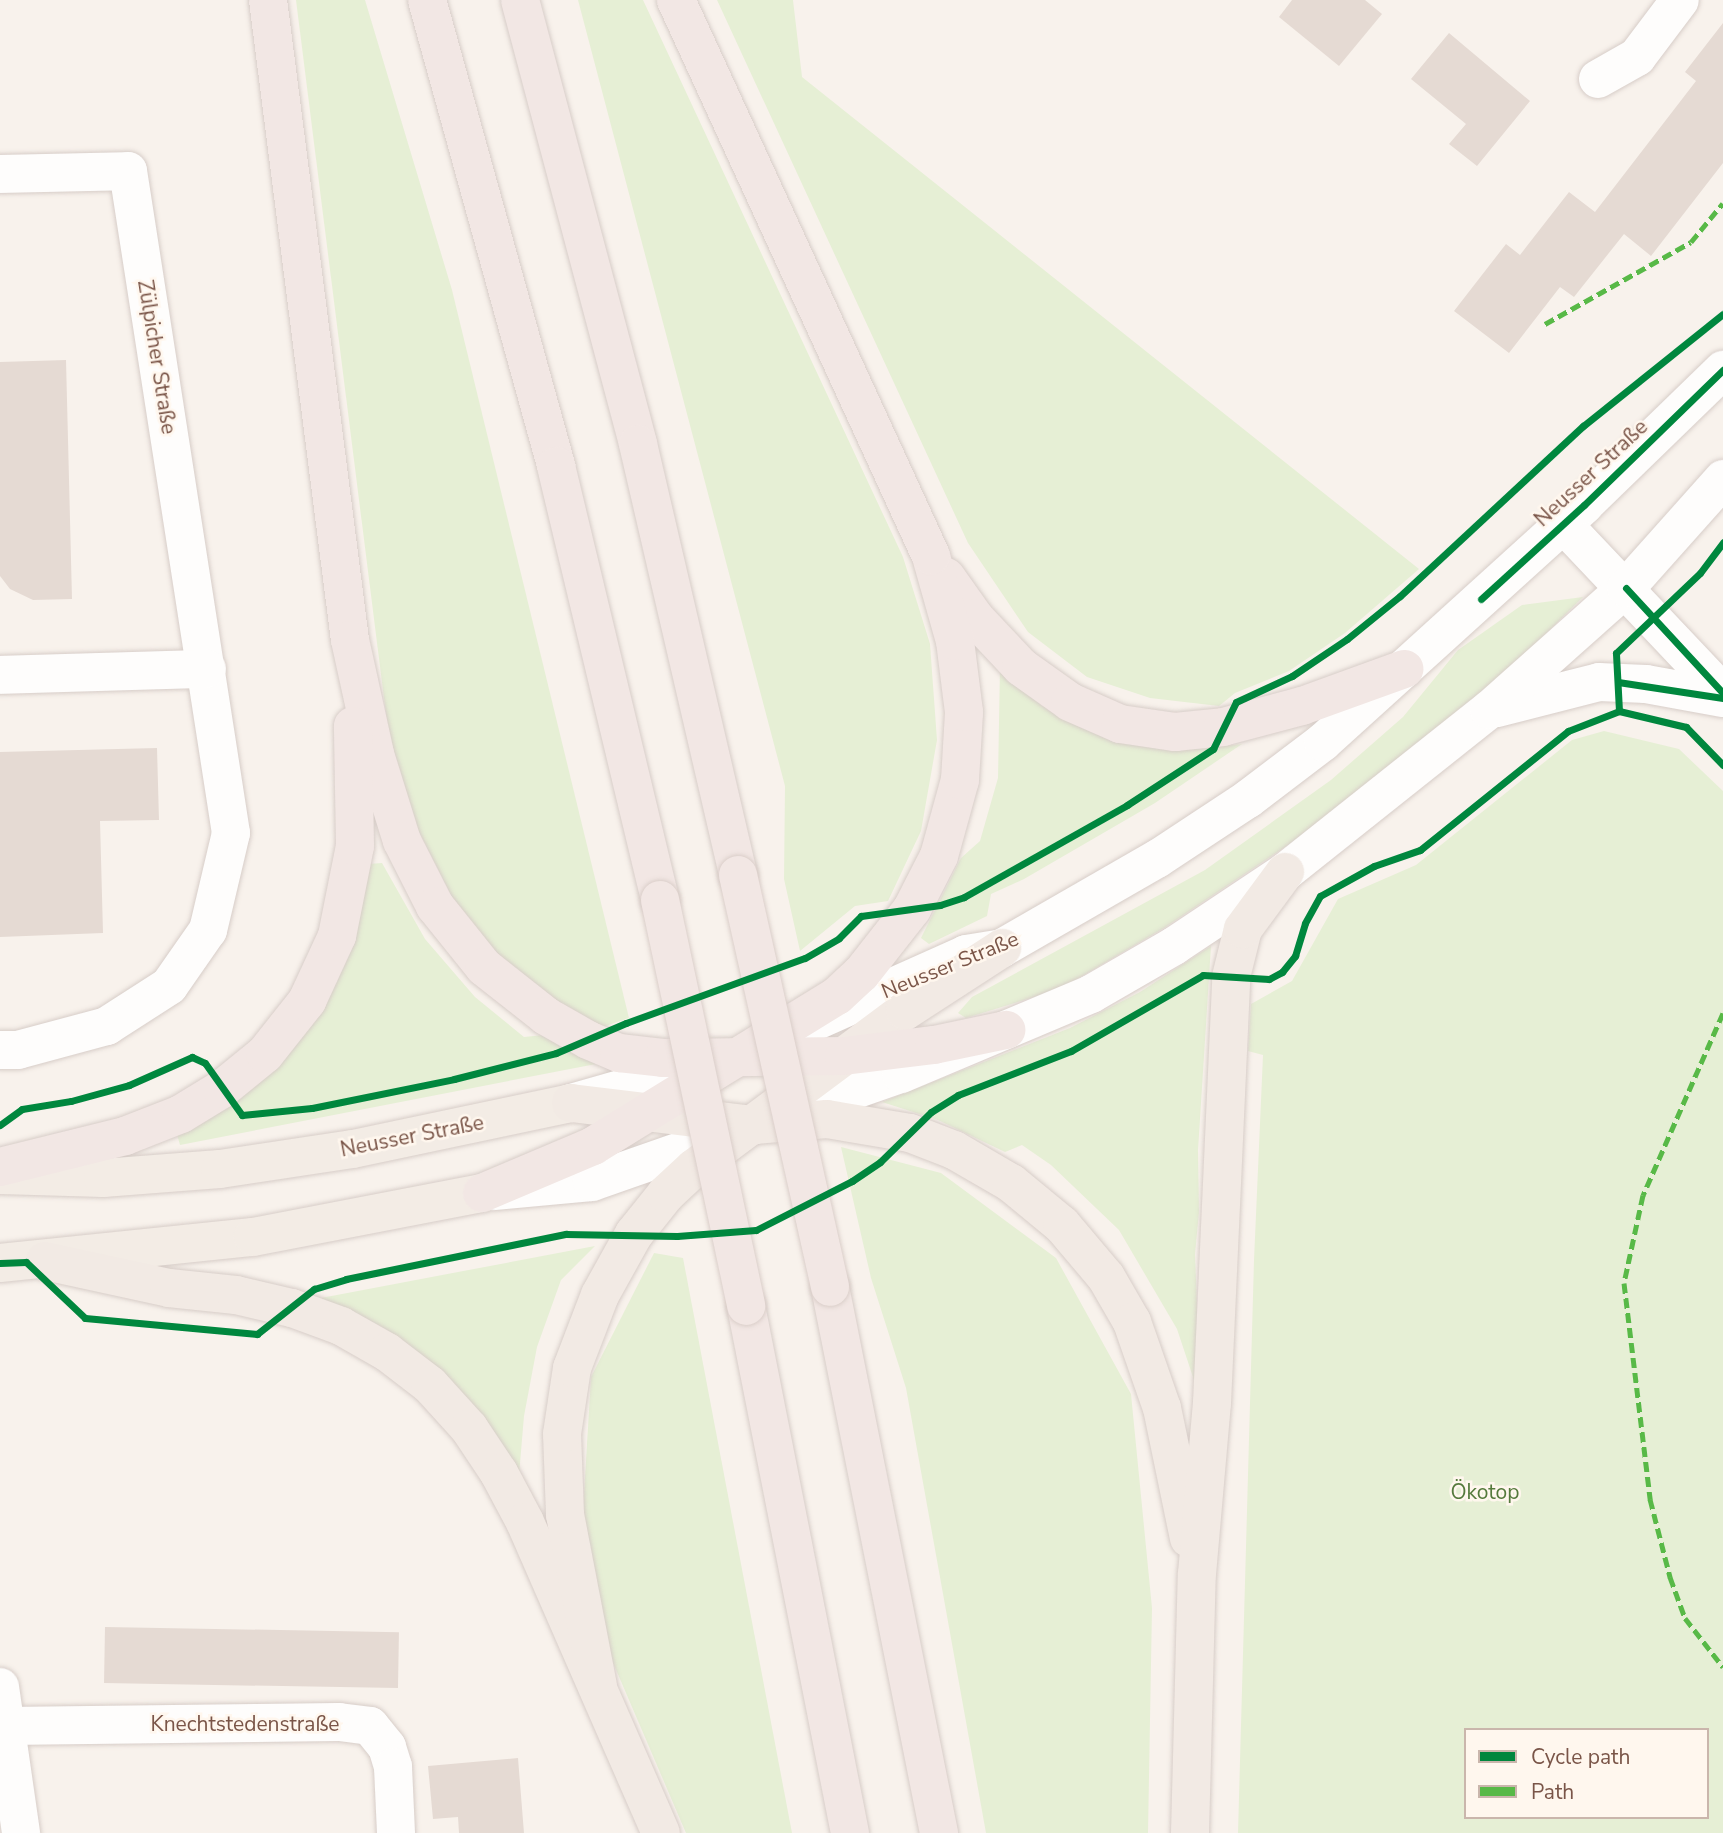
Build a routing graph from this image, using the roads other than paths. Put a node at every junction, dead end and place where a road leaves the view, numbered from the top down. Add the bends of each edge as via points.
1 (268, 0) edge
2 (427, 0) edge
3 (520, 0) edge
4 (676, 0) edge
5 (1680, 0) edge
6 (1598, 79) dead end
7 (0, 174) edge
8 (1723, 370) edge
9 (1723, 478) edge
10 (1563, 524) junction
11 (931, 556) junction
12 (1626, 588) junction
13 (350, 640) junction
14 (207, 669) junction
15 (1404, 669) junction
16 (0, 676) edge
17 (1723, 695) edge
18 (1489, 710) junction
19 (1285, 872) junction
20 (1002, 948) junction
21 (1006, 1030) junction
22 (0, 1050) edge
23 (739, 1055) junction
24 (844, 1056) junction
25 (571, 1103) junction
26 (643, 1113) junction
27 (754, 1125) junction
28 (0, 1167) edge
29 (0, 1175) edge
30 (482, 1193) junction
31 (45, 1261) junction
32 (0, 1263) edge
33 (1197, 1574) junction
34 (598, 1685) junction
35 (0, 1687) edge
36 (6, 1726) junction
37 (13, 1825) edge
38 (396, 1833) edge
39 (661, 1833) edge
40 (850, 1833) edge
41 (939, 1833) edge
42 (1190, 1833) edge

1 - 13 highway
2 - 40 highway, bridge via 556,466 660,900
3 - 41 highway, bridge via 638,444 738,875 830,1287
4 - 11 highway
5 - 6 main road via 1637,57
7 - 14 main road, Zülpicher Straße via 128,171
8 - 10 main road, Neusser Straße
9 - 12 main road
10 - 12 main road
10 - 15 main road, Neusser Straße
11 - 15 highway via 975,618 1021,667 1070,702 1120,724 1175,732 1223,727 1302,706
11 - 23 highway via 955,641 964,712 960,780 939,856 912,909 861,974 837,996
12 - 17 main road
12 - 18 main road
13 - 23 highway via 375,754 402,841 435,906 484,967 546,1016 619,1053 663,1058
13 - 28 highway via 355,846 337,936 307,1001 265,1054 181,1114 125,1136
14 - 16 main road
14 - 22 main road via 231,833 208,930 169,986 107,1026
15 - 20 main road, Neusser Straße via 1323,742 1248,799 1157,859
17 - 18 main road via 1599,682
18 - 19 main road
19 - 21 main road via 1174,946 1091,994
19 - 33 highway via 1243,929 1231,977 1212,1403
20 - 23 main road, Neusser Straße via 966,954
20 - 24 highway
21 - 24 highway
21 - 27 main road via 901,1074
23 - 24 highway
23 - 25 main road, Neusser Straße
23 - 26 highway
24 - 27 highway
25 - 26 highway
25 - 29 main road, Neusser Straße via 353,1149 220,1169 103,1178
26 - 27 highway
26 - 30 highway via 593,1146
27 - 30 main road via 592,1182
27 - 33 highway via 827,1119 910,1133 954,1150 1011,1183 1062,1225 1106,1277 1149,1362
27 - 34 highway via 694,1168 634,1234 600,1295 572,1368 562,1434 565,1515
30 - 31 main road via 253,1237
31 - 32 main road
31 - 34 highway via 292,1308 341,1326 387,1352 430,1385 469,1428 499,1473 526,1522
33 - 42 highway
34 - 39 highway
35 - 36 main road
36 - 37 main road
36 - 38 main road, Knechtstedenstraße via 339,1722 370,1726 387,1747 393,1767

